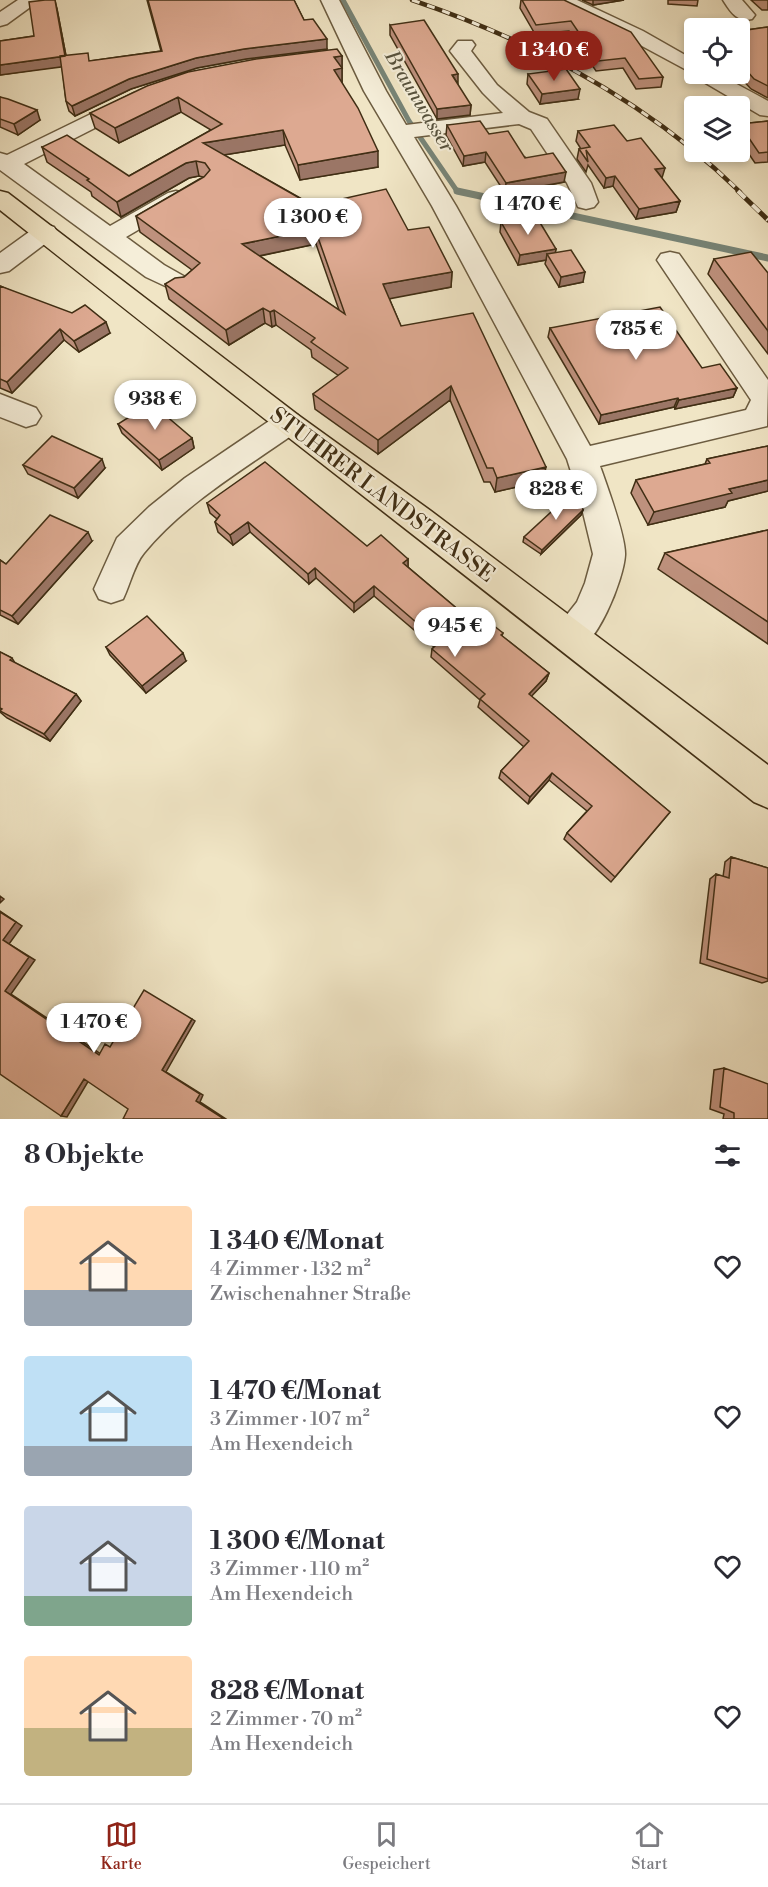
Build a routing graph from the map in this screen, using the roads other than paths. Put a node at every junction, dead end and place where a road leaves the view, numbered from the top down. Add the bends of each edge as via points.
1 (31, 0) edge
2 (330, 0) edge
3 (562, 0) edge
4 (732, 0) edge
5 (745, 15) dead end
6 (0, 20) edge
7 (465, 45) dead end
8 (684, 62) edge
9 (722, 84) edge
10 (151, 92) edge
11 (768, 110) edge
12 (521, 117) junction
13 (399, 132) junction
14 (4, 162) edge
15 (198, 185) edge
16 (0, 198) edge
17 (586, 202) dead end
18 (45, 232) junction
19 (108, 237) junction
20 (670, 260) dead end
21 (0, 265) edge
22 (178, 284) edge
23 (288, 423) junction
24 (582, 459) junction
25 (111, 589) dead end
26 (570, 637) junction
27 (768, 789) edge

1 - 6 street
2 - 13 street via 347,55 375,91
3 - 8 street
4 - 5 street
7 - 12 street via 460,51 490,89
9 - 11 street
10 - 14 street
12 - 13 street
12 - 17 street via 539,124 579,183
13 - 24 street via 444,206
14 - 19 street
15 - 19 street
16 - 18 main road, STUHRER LANDSTRASSE
18 - 21 street
18 - 23 main road, STUHRER LANDSTRASSE
19 - 22 street
20 - 24 street via 766,399 757,418
23 - 25 street via 160,516 129,547
23 - 26 main road, STUHRER LANDSTRASSE
24 - 26 street via 609,554 590,611
26 - 27 main road, STUHRER LANDSTRASSE

